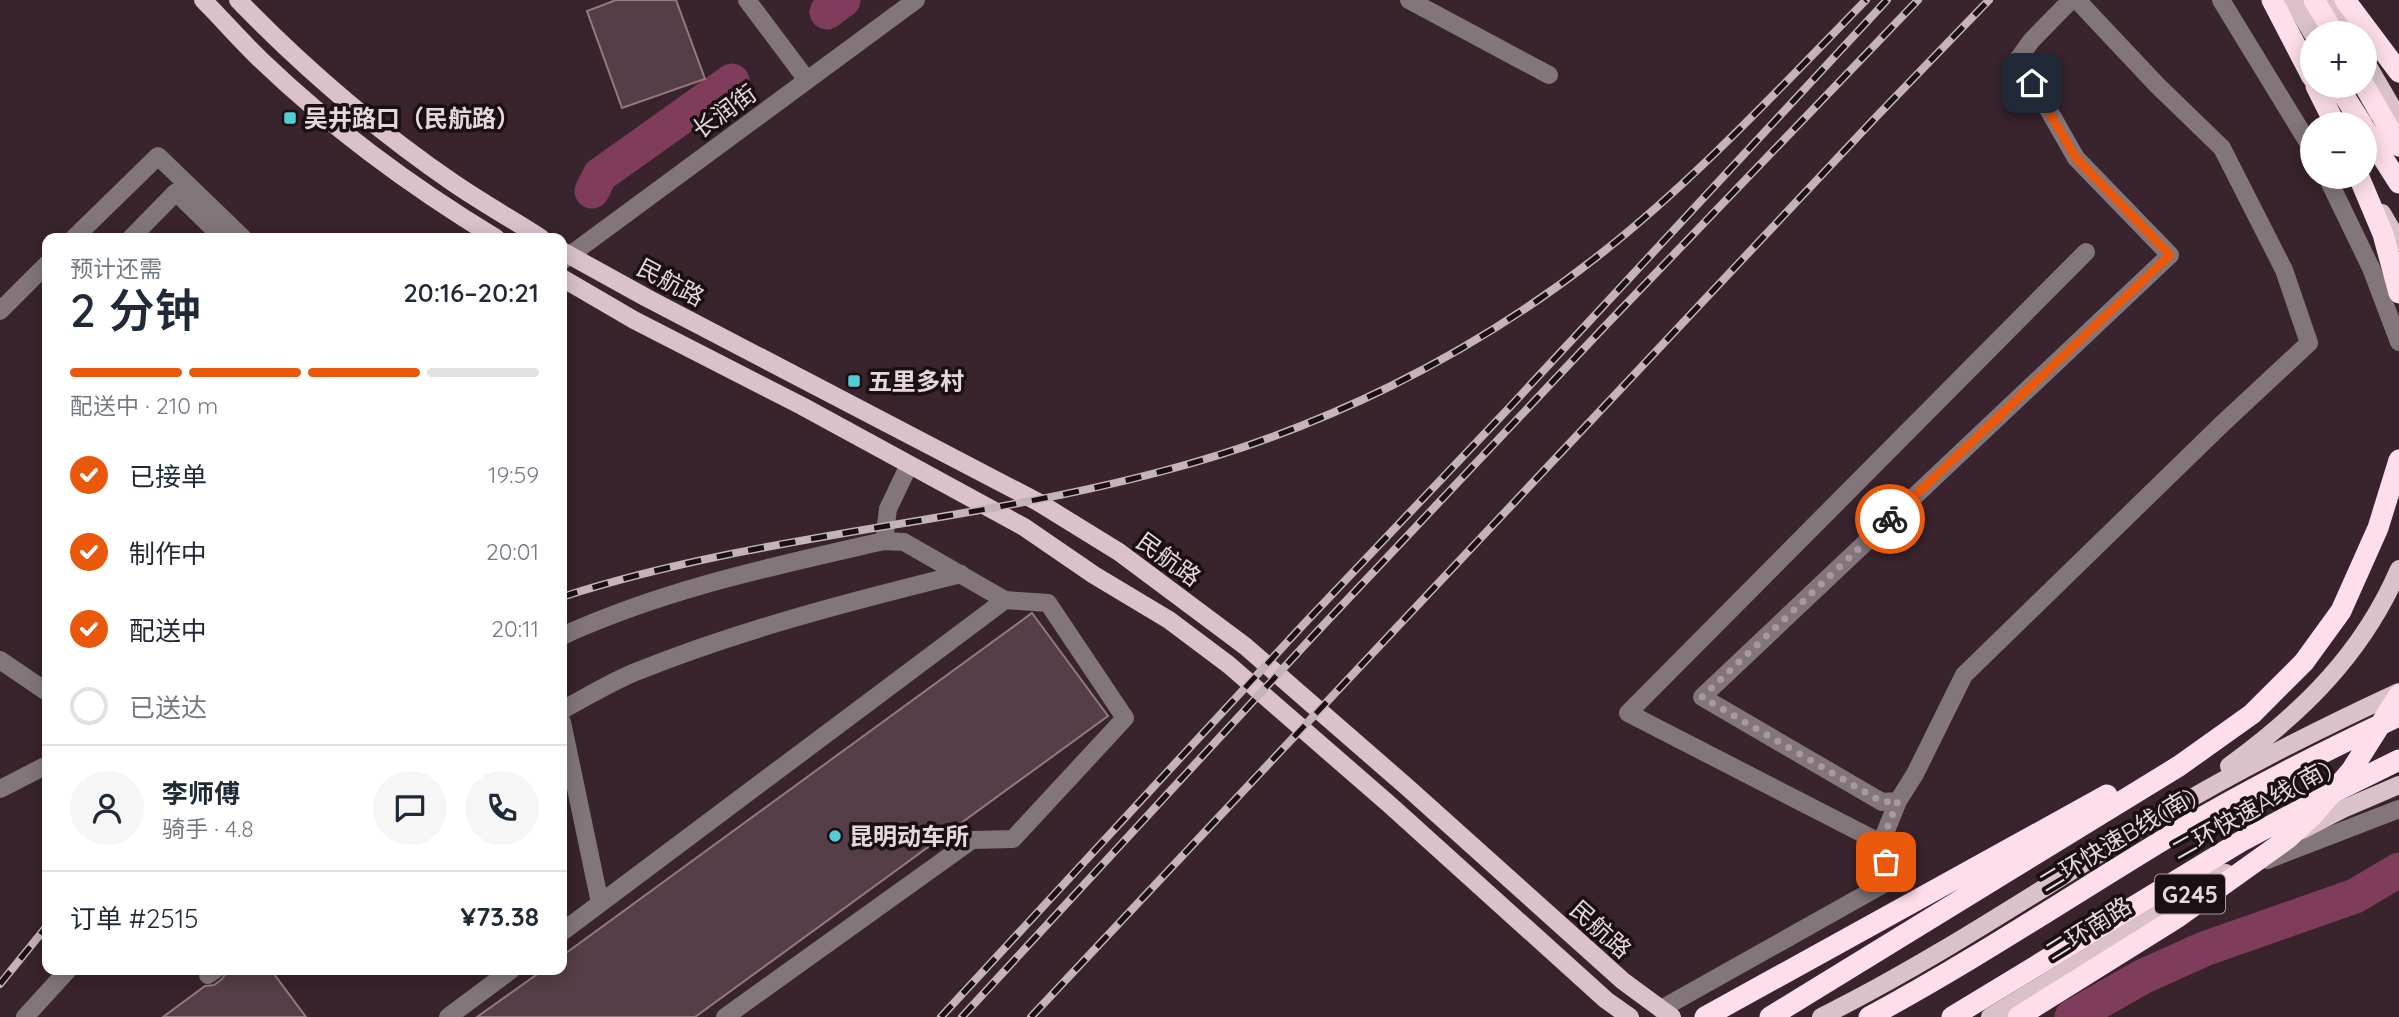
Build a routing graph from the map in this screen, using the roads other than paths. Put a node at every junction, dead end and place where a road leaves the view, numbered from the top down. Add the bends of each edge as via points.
1 (203, 0) edge
2 (238, 0) edge
3 (747, 0) edge
4 (916, 0) edge
5 (1409, 0) edge
6 (2071, 0) edge
7 (2077, 0) edge
8 (2221, 0) edge
9 (2260, 0) edge
10 (2272, 0) edge
11 (2284, 0) edge
12 (2293, 0) edge
13 (2314, 0) edge
14 (2329, 0) edge
15 (2345, 0) edge
16 (2301, 21) edge
17 (2304, 21) edge
18 (2327, 21) edge
19 (2342, 21) edge
20 (2300, 54) edge
21 (2399, 72) edge
22 (1549, 75) dead end
23 (807, 80) junction
24 (2377, 81) edge
25 (2349, 98) edge
26 (2350, 98) edge
27 (2371, 98) edge
28 (2325, 112) edge
29 (2399, 119) edge
30 (2300, 129) edge
31 (2399, 146) edge
32 (2377, 148) edge
33 (2399, 169) edge
34 (2399, 183) edge
35 (2333, 189) edge
36 (2364, 189) edge
37 (2366, 189) edge
38 (79, 233) edge
39 (136, 233) edge
40 (218, 233) edge
41 (238, 233) edge
42 (488, 233) edge
43 (533, 233) edge
44 (2399, 242) edge
45 (2086, 252) dead end
46 (567, 254) edge
47 (567, 258) edge
48 (42, 269) edge
49 (567, 281) edge
50 (2399, 291) edge
51 (0, 311) edge
52 (2399, 342) edge
53 (2399, 460) edge
54 (909, 465) junction
55 (884, 541) junction
56 (2399, 569) edge
57 (961, 575) junction
58 (1005, 600) junction
59 (567, 634) edge
60 (0, 660) edge
61 (2280, 688) junction
62 (42, 689) edge
63 (2399, 693) edge
64 (567, 707) edge
65 (2399, 716) edge
66 (567, 746) edge
67 (2399, 761) edge
68 (42, 768) edge
69 (2399, 777) edge
70 (2399, 785) edge
71 (0, 789) edge
72 (1898, 801) junction
73 (2343, 809) junction
74 (2399, 809) edge
75 (2120, 841) junction
76 (1881, 843) junction
77 (600, 903) junction
78 (567, 928) edge
79 (2118, 938) junction
80 (63, 975) edge
81 (505, 975) edge
82 (1667, 1013) edge
83 (25, 1017) edge
84 (448, 1017) edge
85 (725, 1017) edge
86 (1630, 1017) edge
87 (1705, 1017) edge
88 (1770, 1017) edge
89 (1821, 1017) edge
90 (1869, 1017) edge
91 (1951, 1017) edge
92 (1990, 1017) edge
93 (2018, 1017) edge

1 - 42 main road via 263,62 341,131
2 - 43 main road via 357,111 455,184
3 - 23 street
4 - 23 street, 长润街
5 - 22 street
6 - 72 street via 2019,58 2076,158 2170,255 1702,697 1882,802
7 - 72 street via 2222,148 2284,270 2309,343 1964,675
8 - 30 street
9 - 28 main road
10 - 20 highway
11 - 16 highway
12 - 17 main road
13 - 18 highway
14 - 19 main road
15 - 21 highway
23 - 46 street, 长润街
24 - 29 main road
25 - 34 main road
26 - 33 main road
27 - 31 highway
32 - 34 highway
35 - 52 street via 2371,268
36 - 50 highway
37 - 44 main road
38 - 41 street via 158,156
39 - 40 street via 176,192
45 - 76 street via 1628,713
47 - 82 main road, 民航路 via 1038,502 1119,552 1245,646 1623,981
48 - 51 street
49 - 54 main road, 民航路
53 - 61 highway via 2378,528 2341,611
54 - 55 street via 888,509
54 - 86 main road, 民航路 via 1024,527 1169,620 1229,665
55 - 57 street via 904,542
55 - 59 street via 723,578
56 - 75 main road via 2365,634 2300,709 2193,794
57 - 58 street
57 - 64 street via 814,611 706,645 635,672
58 - 77 street
58 - 85 street via 1048,603 1125,719 1013,839 972,840
60 - 62 street
61 - 87 highway via 2173,760
61 - 88 highway via 2179,766
63 - 75 main road via 2257,762
63 - 93 highway via 2351,771 2287,839 2178,917
65 - 90 highway, 二环快速B线(南) via 2220,807
66 - 77 street
67 - 91 highway, 二环快速A线(南) via 2229,848
68 - 71 street
69 - 73 main road
70 - 73 main road, 二环南路 / G245
72 - 76 street
73 - 79 main road, 二环南路 / G245
74 - 79 street via 2256,865
75 - 89 main road via 1932,956
76 - 82 street via 1891,880
77 - 78 street
79 - 92 main road, 二环南路 / G245
80 - 83 street
81 - 84 street

